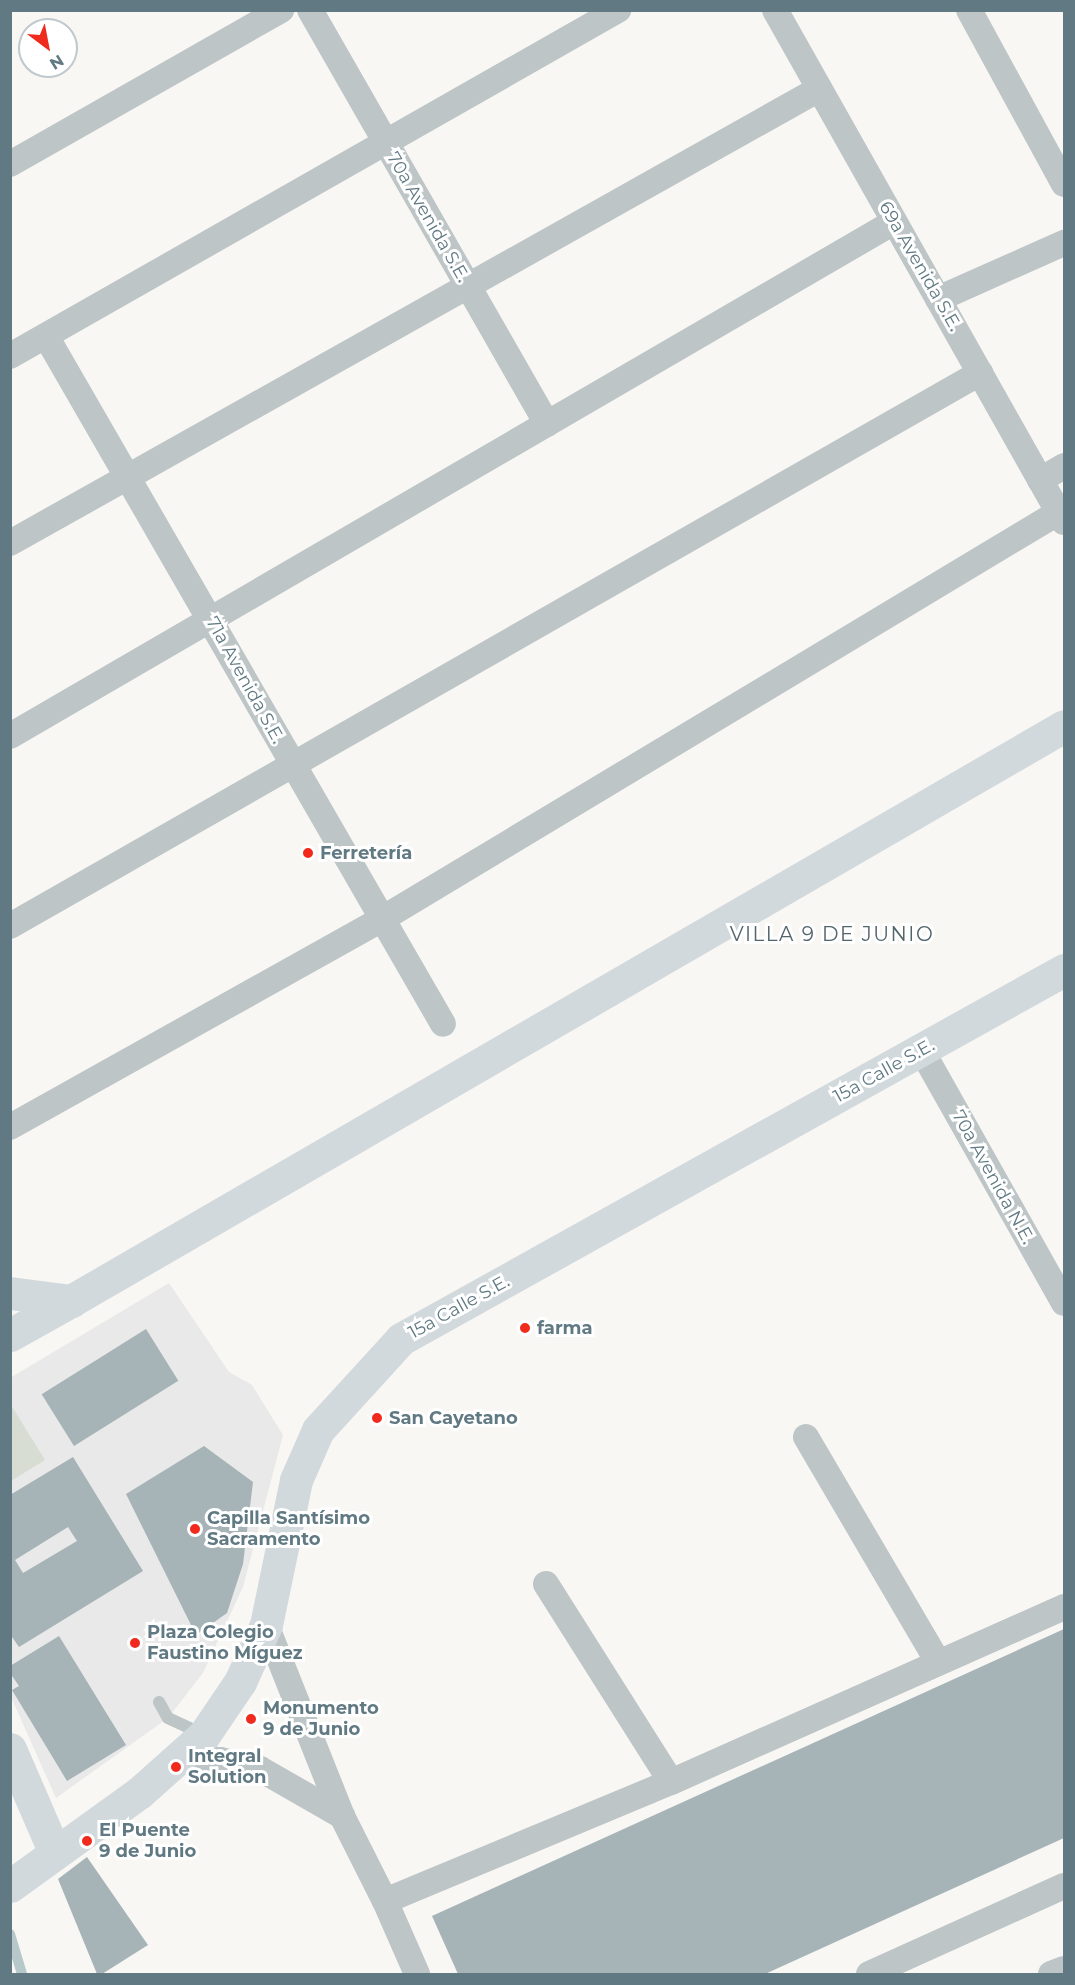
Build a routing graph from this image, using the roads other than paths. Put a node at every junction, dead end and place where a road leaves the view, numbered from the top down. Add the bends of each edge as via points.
1 (281, 10) edge
2 (310, 10) edge
3 (618, 10) edge
4 (775, 10) edge
5 (969, 10) edge
6 (819, 89) junction
7 (386, 143) junction
8 (10, 165) edge
9 (1065, 184) edge
10 (894, 222) junction
11 (1065, 243) edge
12 (468, 287) junction
13 (938, 299) junction
14 (46, 336) junction
15 (10, 356) edge
16 (980, 373) junction
17 (548, 424) junction
18 (1065, 466) edge
19 (128, 477) junction
20 (1040, 480) junction
21 (1062, 517) edge
22 (10, 543) edge
23 (212, 620) junction
24 (1065, 726) edge
25 (10, 736) edge
26 (293, 765) junction
27 (382, 919) junction
28 (10, 926) edge
29 (1065, 970) edge
30 (443, 1024) dead end
31 (922, 1051) junction
32 (10, 1127) edge
33 (10, 1293) edge
34 (71, 1301) junction
35 (1065, 1303) edge
36 (10, 1335) edge
37 (806, 1437) dead end
38 (546, 1584) dead end
39 (1065, 1607) edge
40 (266, 1625) junction
41 (938, 1662) junction
42 (159, 1702) dead end
43 (204, 1735) junction
44 (10, 1749) edge
45 (179, 1759) junction
46 (671, 1782) junction
47 (342, 1816) junction
48 (47, 1859) junction
49 (10, 1886) edge
50 (1065, 1886) edge
51 (385, 1901) junction
52 (1065, 1968) edge
53 (417, 1974) edge
54 (869, 1974) edge
55 (1051, 1974) edge

1 - 8 street
2 - 7 street, 70a Avenida S.E.
3 - 7 street
4 - 6 street, 69a Avenida S.E.
5 - 9 street
6 - 10 street, 69a Avenida S.E.
6 - 12 street
7 - 12 street, 70a Avenida S.E.
7 - 14 street
10 - 13 street, 69a Avenida S.E.
10 - 17 street
11 - 13 street
12 - 17 street, 70a Avenida S.E.
12 - 19 street
13 - 16 street, 69a Avenida S.E.
14 - 15 street
14 - 19 street, 71a Avenida S.E.
16 - 20 street, 69a Avenida S.E.
16 - 26 street
17 - 23 street
18 - 20 street
19 - 22 street
19 - 23 street, 71a Avenida S.E.
20 - 21 street, 69a Avenida S.E.
21 - 27 street
23 - 25 street
23 - 26 street, 71a Avenida S.E.
24 - 34 street
26 - 27 street, 71a Avenida S.E.
26 - 28 street
27 - 30 street, 71a Avenida S.E.
27 - 32 street
29 - 31 street, 15a Calle S.E.
31 - 35 street, 70a Avenida N.E.
31 - 40 street, 15a Calle S.E. via 401,1339 318,1430 296,1480
33 - 34 street
34 - 36 street
37 - 41 street
38 - 46 street
39 - 41 street
40 - 43 street, 15a Calle S.E. via 240,1683
40 - 47 street
41 - 46 street
42 - 43 lane via 168,1718
43 - 45 street, 15a Calle S.E.
44 - 48 street
45 - 47 street via 220,1760 260,1769
45 - 48 street, 15a Calle S.E.
46 - 51 street
47 - 51 street
48 - 49 street, 15a Calle S.E.
50 - 54 street
51 - 53 street
52 - 55 street

